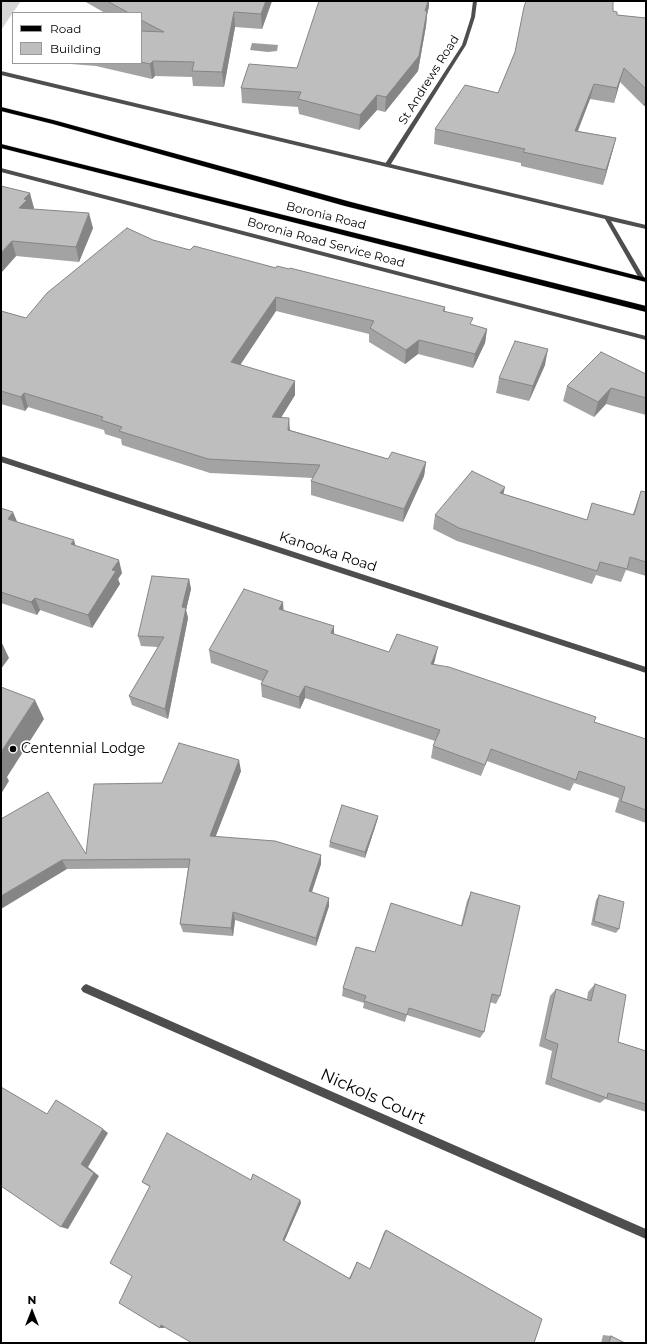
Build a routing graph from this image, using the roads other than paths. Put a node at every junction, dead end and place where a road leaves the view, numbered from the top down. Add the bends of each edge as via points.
1 (475, 1) edge
2 (1, 73) edge
3 (1, 109) edge
4 (1, 146) edge
5 (388, 164) junction
6 (1, 170) edge
7 (607, 218) junction
8 (646, 226) edge
9 (644, 279) edge
10 (646, 309) edge
11 (646, 338) edge
12 (1, 459) edge
13 (646, 670) edge
14 (86, 989) dead end
15 (646, 1234) edge

1 - 5 street, St Andrews Road via 464,45
2 - 5 street
3 - 9 main road, Boronia Road via 348,204
4 - 10 main road, Boronia Road
5 - 7 street
6 - 11 street, Boronia Road Service Road
7 - 8 street
7 - 9 street, Boronia Road
12 - 13 street, Kanooka Road
14 - 15 street, Nickols Court

